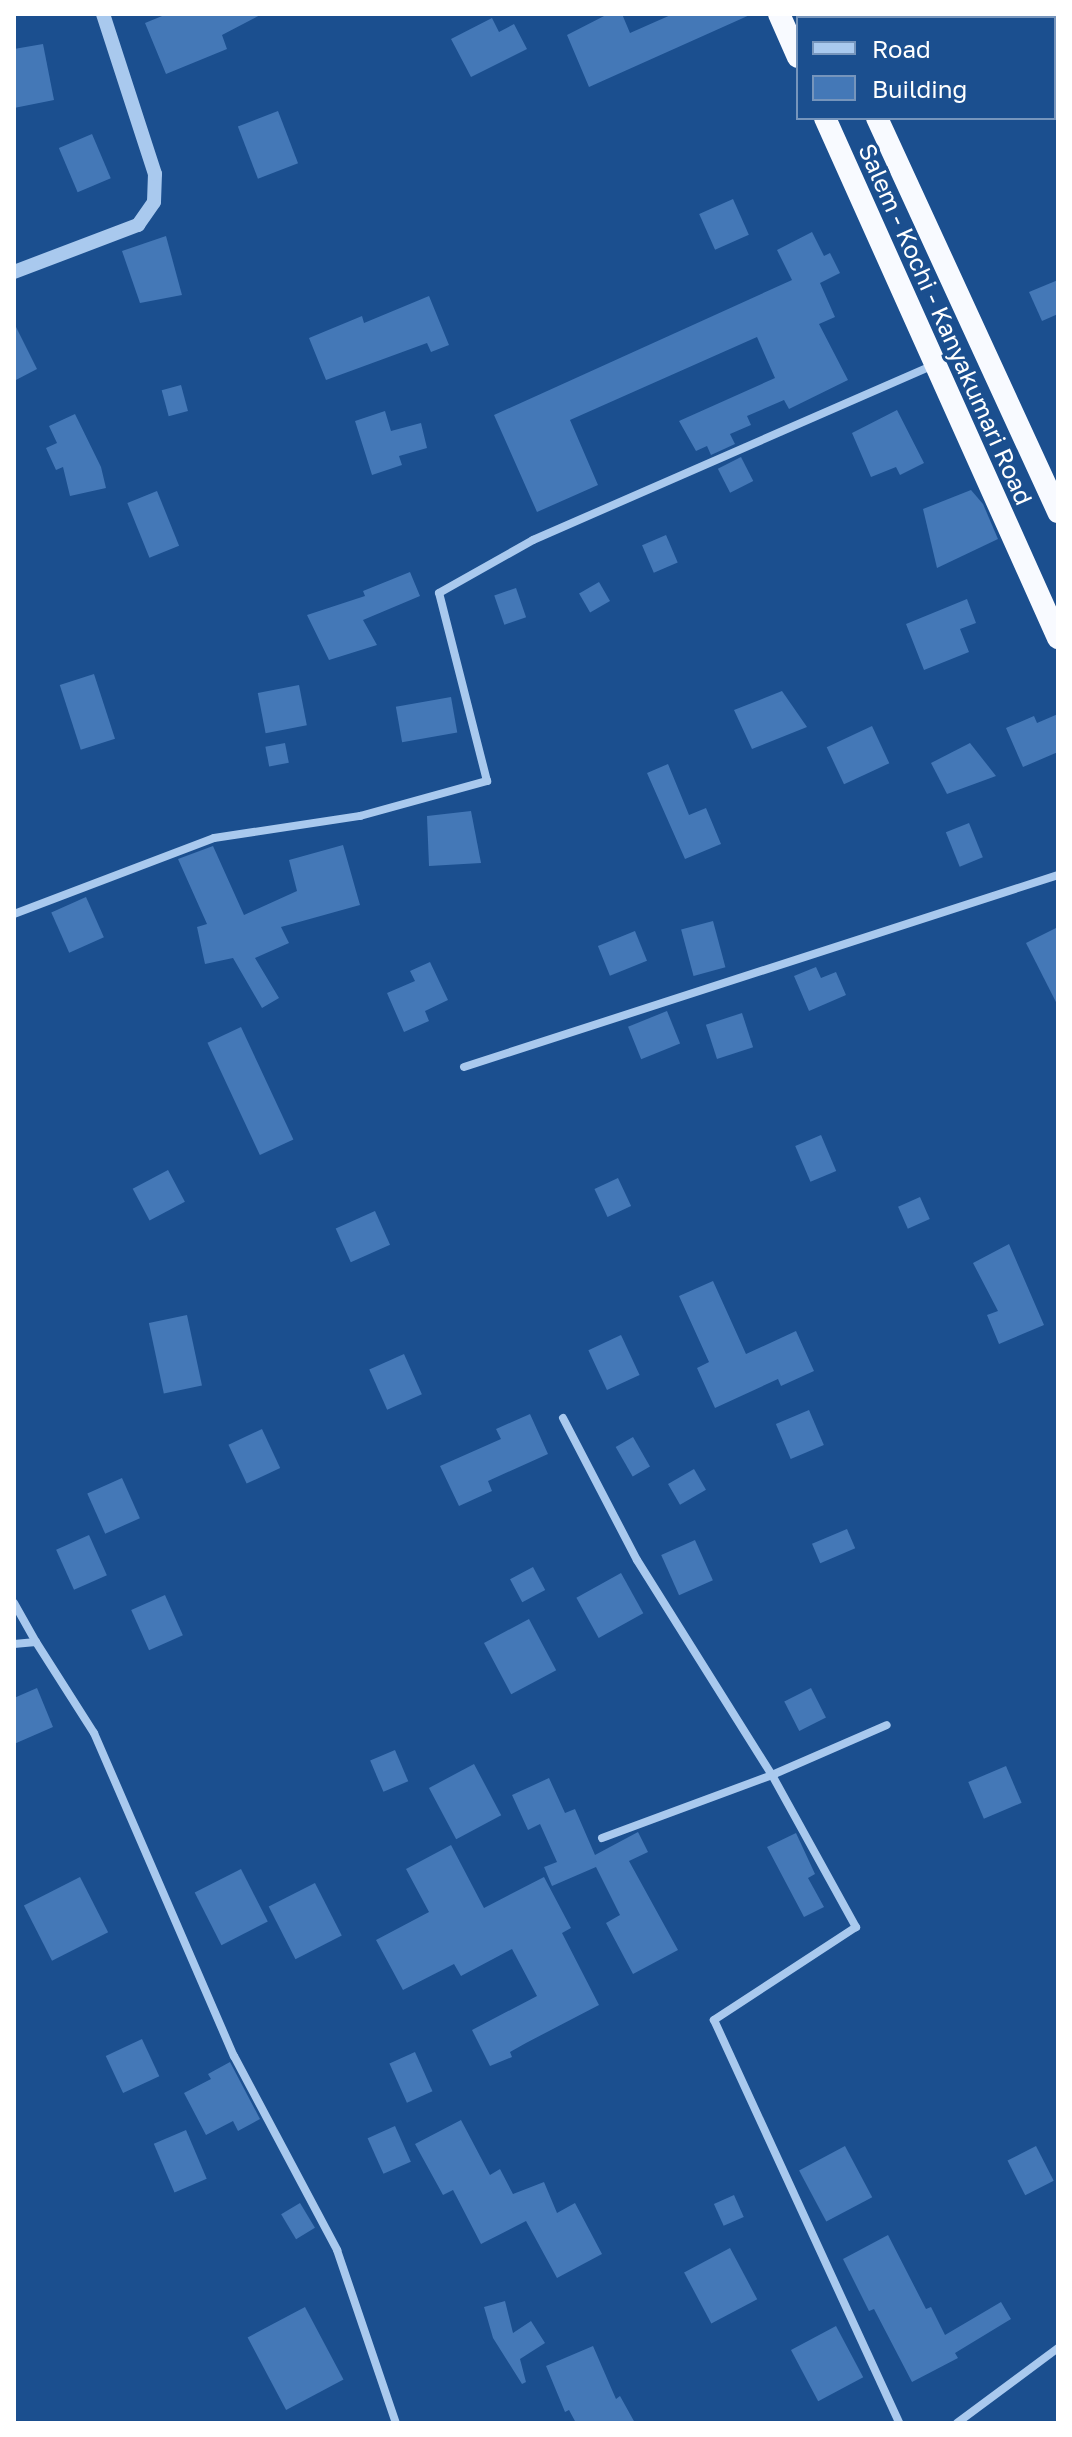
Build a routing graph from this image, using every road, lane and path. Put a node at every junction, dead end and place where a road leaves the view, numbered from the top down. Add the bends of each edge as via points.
1 (103, 14) edge
2 (779, 14) edge
3 (796, 52) edge
4 (826, 120) edge
5 (878, 120) edge
6 (14, 272) edge
7 (936, 364) junction
8 (1058, 512) edge
9 (1058, 638) edge
10 (1058, 875) edge
11 (14, 914) edge
12 (464, 1067) dead end
13 (563, 1418) dead end
14 (14, 1603) edge
15 (36, 1642) junction
16 (14, 1644) edge
17 (887, 1725) dead end
18 (772, 1775) junction
19 (602, 1838) dead end
20 (1058, 2348) edge
21 (396, 2423) edge
22 (899, 2423) edge
23 (957, 2423) edge

1 - 6 street via 155,174 154,202 138,225
2 - 3 highway
4 - 7 highway, Salem - Kochi - Kanyakumari Road
5 - 8 highway, Salem - Kochi - Kanyakumari Road
7 - 9 highway, Salem - Kochi - Kanyakumari Road
7 - 11 street via 533,540 439,593 487,781 360,816 214,838
10 - 12 street
13 - 18 street via 637,1560
14 - 15 street
15 - 16 street
15 - 21 street via 94,1733 234,2056 337,2250
17 - 18 street
18 - 19 street
18 - 22 street via 856,1927 714,2020
20 - 23 street

